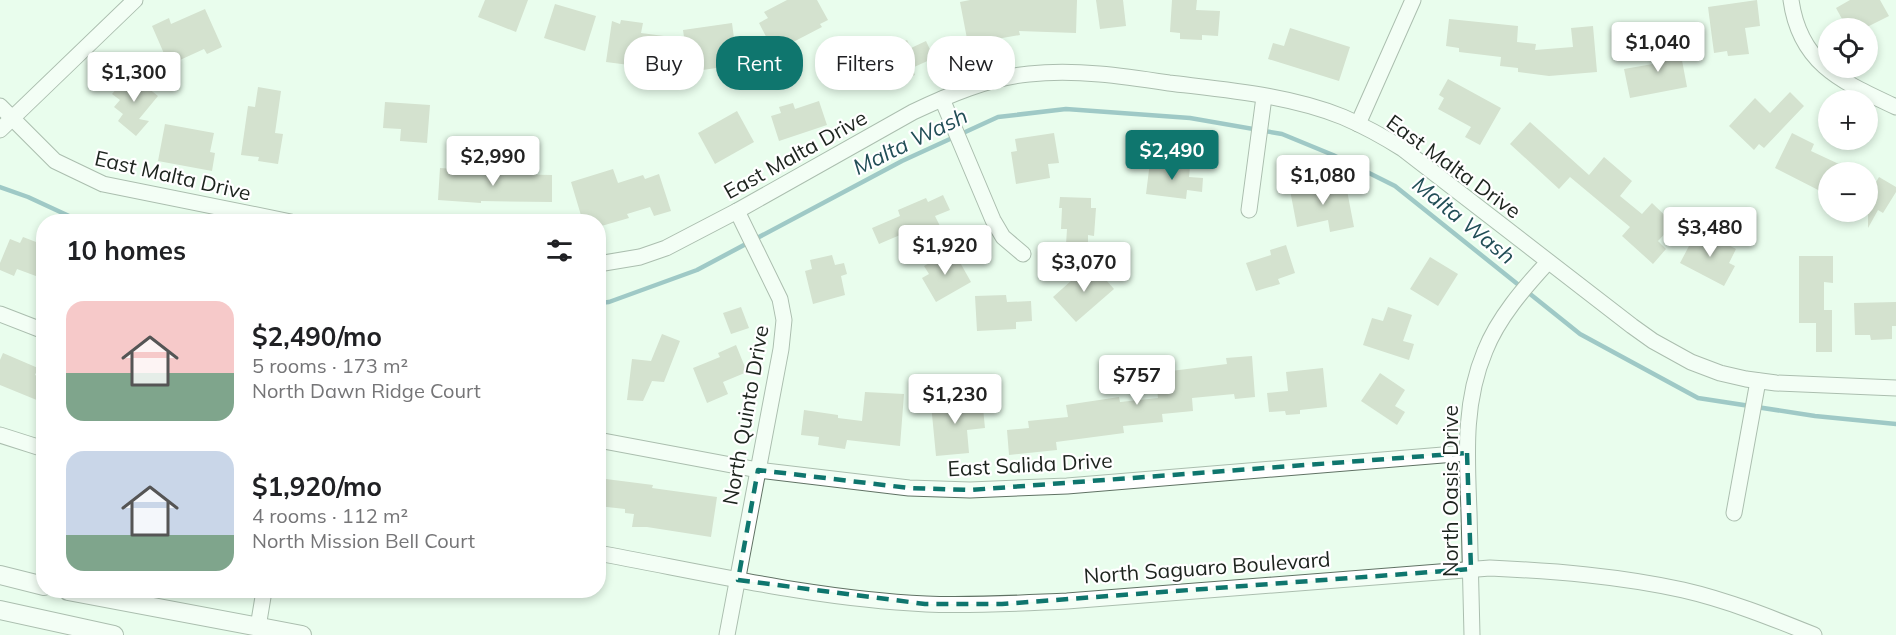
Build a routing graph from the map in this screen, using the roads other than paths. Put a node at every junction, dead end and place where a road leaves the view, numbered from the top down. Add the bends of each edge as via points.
1 (135, 0) edge
2 (1413, 0) edge
3 (1791, 0) edge
4 (1264, 97) junction
5 (942, 99) junction
6 (0, 106) edge
7 (1896, 107) edge
8 (12, 118) junction
9 (1358, 124) junction
10 (0, 130) edge
11 (1249, 210) dead end
12 (737, 211) junction
13 (251, 214) edge
14 (1023, 254) dead end
15 (1548, 262) junction
16 (606, 263) edge
17 (0, 314) edge
18 (36, 329) edge
19 (1758, 381) junction
20 (1896, 388) edge
21 (0, 435) edge
22 (606, 442) edge
23 (36, 446) edge
24 (1467, 453) junction
25 (758, 470) junction
26 (1734, 513) dead end
27 (606, 555) edge
28 (1471, 569) junction
29 (0, 575) edge
30 (738, 580) junction
31 (36, 584) edge
32 (105, 598) edge
33 (263, 598) edge
34 (0, 610) edge
35 (258, 627) junction
36 (114, 635) edge
37 (302, 635) edge
38 (727, 635) edge
39 (1472, 635) edge
40 (1814, 635) edge

1 - 8 street
2 - 9 street
3 - 7 street via 1797,26 1820,64
4 - 5 street, East Malta Drive via 1066,72 1027,74
4 - 9 street, East Malta Drive via 1302,104
4 - 11 street
5 - 12 street, East Malta Drive
5 - 14 street via 993,220 1003,237
6 - 8 street, East Malta Drive
8 - 10 street
8 - 13 street, East Malta Drive via 55,161 103,184
9 - 15 street, East Malta Drive via 1403,149
12 - 16 street, East Malta Drive via 666,248
12 - 25 street, North Quinto Drive via 780,299 784,320
15 - 19 street, East Malta Drive via 1672,352 1720,374
15 - 24 street, North Oasis Drive via 1500,322 1485,348 1468,409
17 - 18 street
19 - 20 street, East Malta Drive
19 - 26 street
21 - 23 street
22 - 25 street, East Salida Drive
24 - 25 street, East Salida Drive via 1068,486 970,490 909,488
24 - 28 street, North Oasis Drive
25 - 30 street, North Quinto Drive
27 - 30 street, North Saguaro Boulevard
28 - 30 street, North Saguaro Boulevard via 1002,604 925,604
28 - 39 street, North Oasis Drive
28 - 40 street, North Saguaro Boulevard via 1604,575 1685,590
29 - 31 main road
30 - 38 street, North Quinto Drive
32 - 35 main road
33 - 35 street
34 - 36 main road
35 - 37 main road

